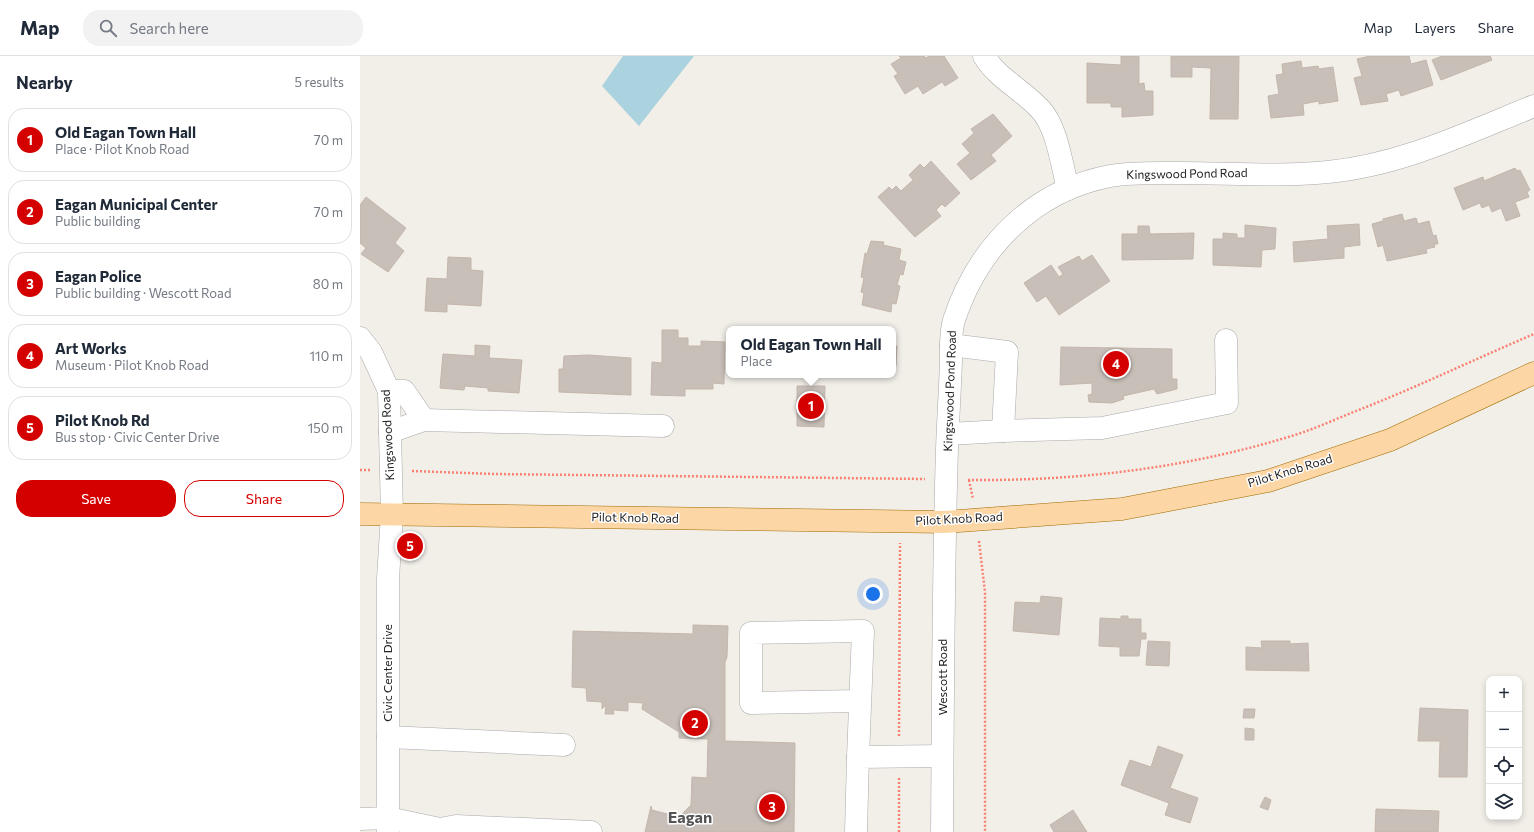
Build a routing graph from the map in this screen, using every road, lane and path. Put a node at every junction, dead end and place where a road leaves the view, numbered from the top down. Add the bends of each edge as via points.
1 (984, 56) edge
2 (1534, 106) edge
3 (1068, 189) junction
4 (360, 338) edge
5 (1226, 340) dead end
6 (951, 345) junction
7 (1534, 373) edge
8 (389, 390) junction
9 (424, 420) junction
10 (663, 426) dead end
11 (1003, 431) junction
12 (390, 432) junction
13 (948, 434) junction
14 (969, 480) dead end
15 (360, 514) edge
16 (392, 514) junction
17 (977, 518) junction
18 (901, 521) junction
19 (945, 522) junction
20 (860, 701) junction
21 (388, 737) junction
22 (564, 745) dead end
23 (899, 756) junction
24 (942, 756) junction
25 (858, 757) junction
26 (360, 819) edge
27 (388, 825) edge
28 (441, 830) edge
29 (590, 832) edge
30 (856, 832) edge
31 (899, 832) edge
32 (942, 832) edge
33 (985, 832) edge

1 - 3 street via 1010,84 1040,109 1050,122
2 - 3 street, Kingswood Pond Road via 1434,147 1364,168 1289,174 1131,173 1102,178
3 - 6 street, Kingswood Pond Road via 1031,210 999,238 984,258 961,301 952,325
4 - 8 street, Kingswood Road via 371,352
5 - 11 street via 1227,403 1102,428
6 - 11 street via 1007,352
6 - 13 street, Kingswood Pond Road
7 - 17 main road, Pilot Knob Road via 1390,440 1268,481 1122,509
8 - 9 street via 404,391
8 - 12 street, Kingswood Road
9 - 10 street
9 - 12 street
11 - 13 street
12 - 16 street, Kingswood Road
13 - 19 street, Kingswood Pond Road
14 - 17 path
15 - 16 main road, Pilot Knob Road
16 - 18 main road, Pilot Knob Road
16 - 21 street, Civic Center Drive via 388,579
17 - 19 main road, Pilot Knob Road
17 - 33 path via 985,592
18 - 19 main road, Pilot Knob Road
18 - 23 path
19 - 24 street, Wescott Road
20 - 20 street via 863,631 751,633 751,703
20 - 25 street
21 - 22 street
21 - 27 street, Civic Center Drive
23 - 24 street
23 - 25 street
23 - 31 path
24 - 32 street, Wescott Road
25 - 30 street
26 - 27 street
27 - 28 street
28 - 29 street via 456,826

